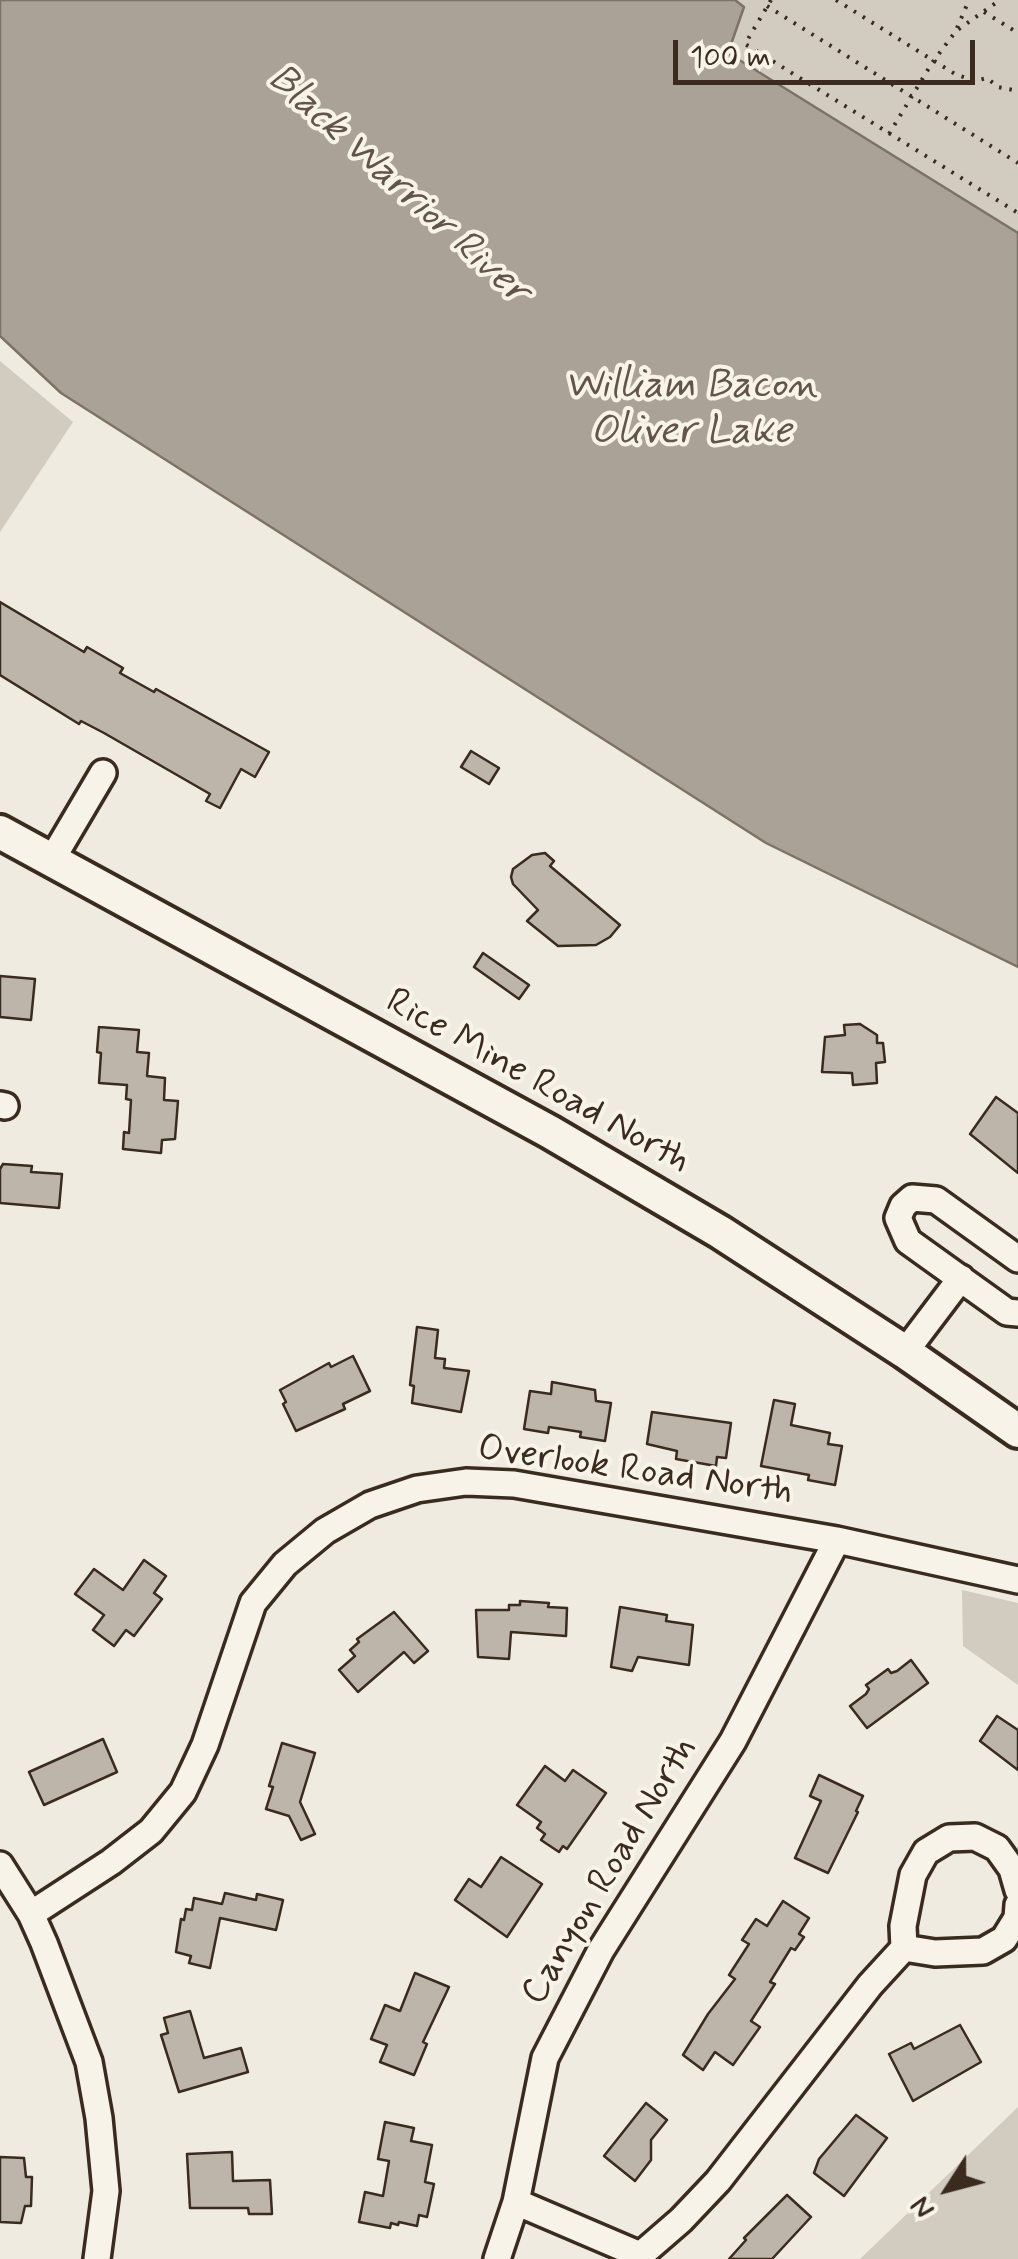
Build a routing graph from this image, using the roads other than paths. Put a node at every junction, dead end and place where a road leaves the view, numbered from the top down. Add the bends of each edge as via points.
1 (103, 773) dead end
2 (0, 832) edge
3 (51, 861) junction
4 (1018, 1259) edge
5 (961, 1278) junction
6 (1018, 1313) edge
7 (904, 1352) junction
8 (1018, 1432) edge
9 (837, 1540) junction
10 (1018, 1580) edge
11 (0, 1865) edge
12 (1018, 1890) edge
13 (1018, 1905) edge
14 (31, 1914) junction
15 (904, 1948) junction
16 (516, 2202) junction
17 (638, 2257) edge
18 (98, 2259) edge
19 (498, 2259) edge

1 - 3 street
2 - 3 main road, Rice Mine Road North
3 - 7 main road, Rice Mine Road North via 550,1132
4 - 5 street via 936,1200 912,1198 898,1218 901,1230
5 - 6 street
5 - 7 street
7 - 8 main road, Rice Mine Road North
9 - 10 street, Overlook Road North
9 - 14 street, Overlook Road North via 514,1484 417,1489 370,1506 285,1564 253,1603 184,1792 111,1862
9 - 16 street, Canyon Road North via 733,1741 602,1950 545,2058
11 - 14 street
12 - 15 street via 997,1848 975,1837 949,1838 926,1852 913,1875
13 - 15 street via 1004,1939 983,1951
14 - 18 street via 88,2062 99,2118 106,2191
15 - 17 street via 718,2181
16 - 17 street
16 - 19 street, Canyon Road North

